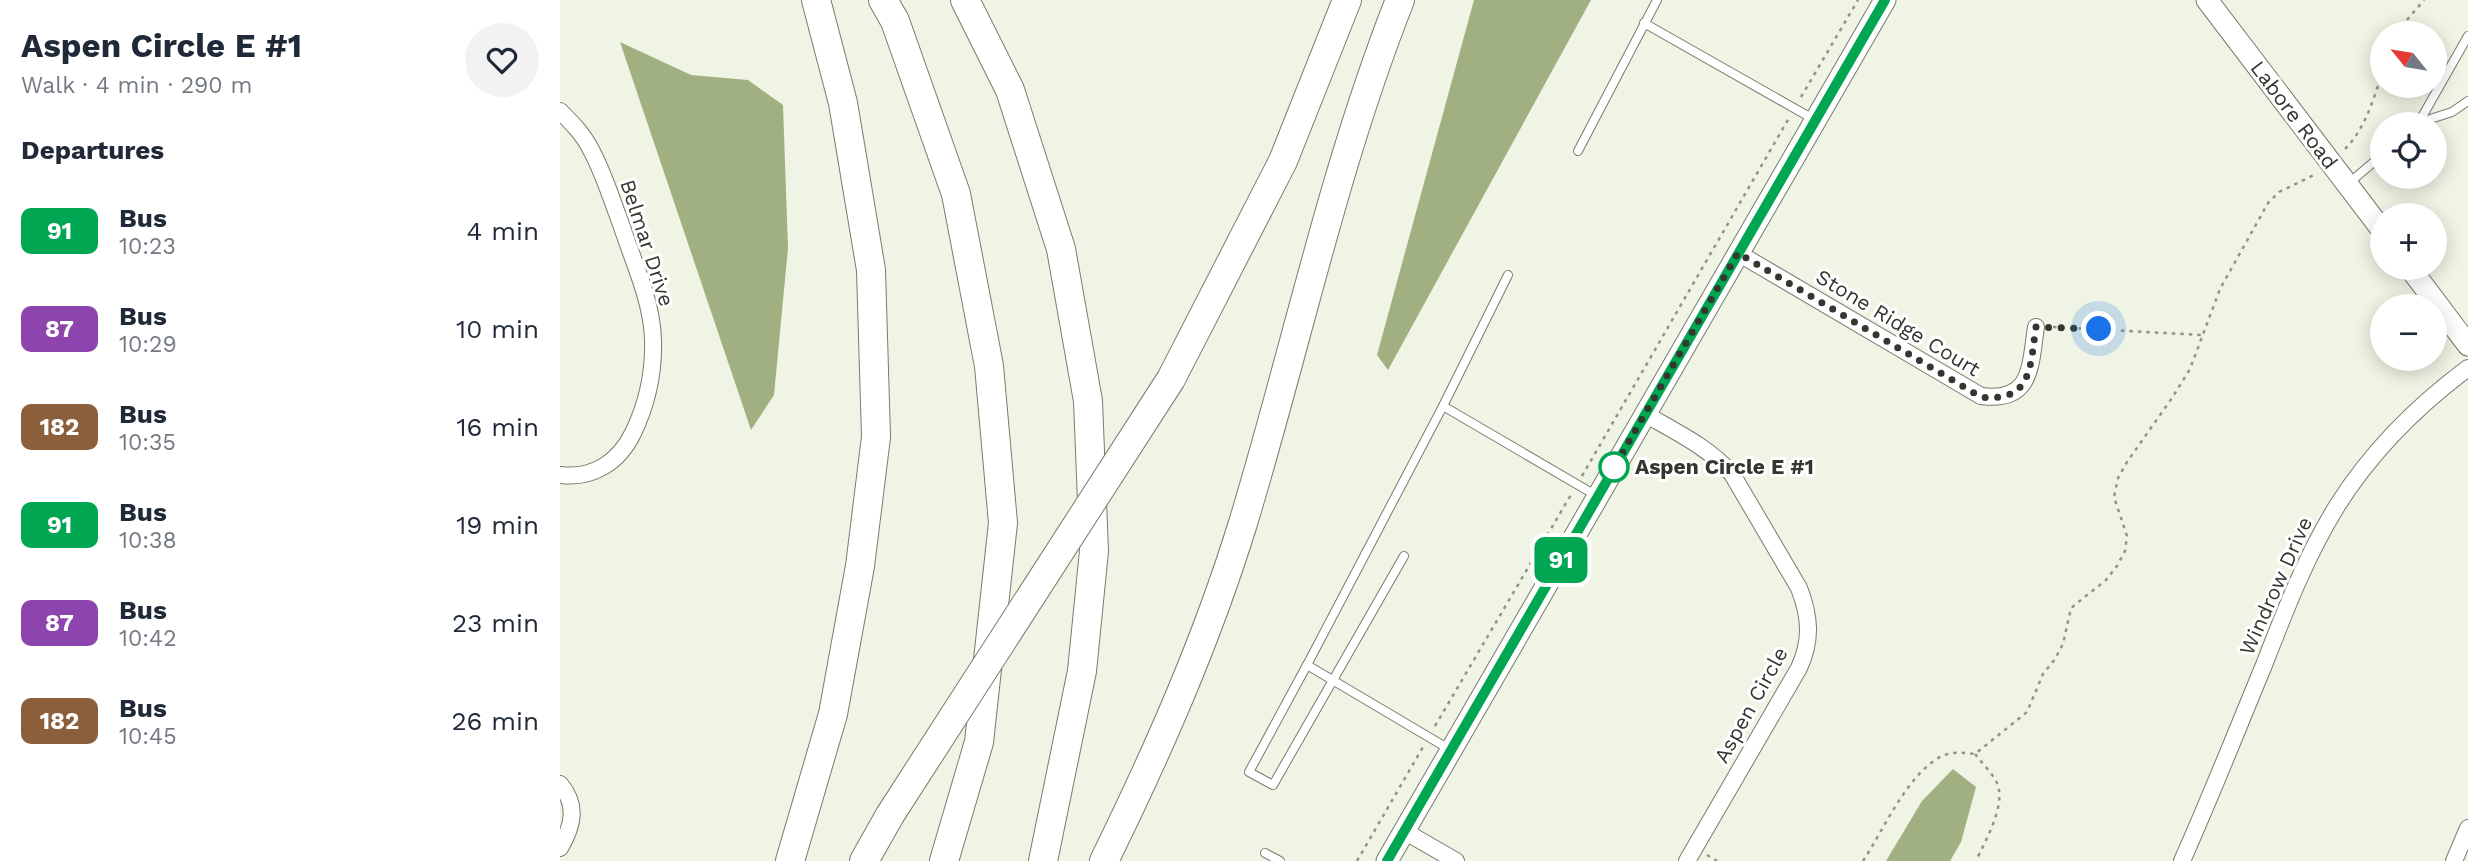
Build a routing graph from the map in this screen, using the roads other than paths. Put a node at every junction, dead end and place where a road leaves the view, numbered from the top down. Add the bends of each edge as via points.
1 (816, 0) edge
2 (883, 0) edge
3 (965, 0) edge
4 (1347, 0) edge
5 (1400, 0) edge
6 (1657, 0) edge
7 (1885, 0) edge
8 (2207, 0) edge
9 (1644, 23) junction
10 (2467, 39) edge
11 (2468, 101) edge
12 (560, 111) edge
13 (2425, 112) edge
14 (2447, 114) edge
15 (1815, 120) junction
16 (1578, 151) dead end
17 (2370, 165) edge
18 (2347, 185) junction
19 (2370, 215) edge
20 (1738, 253) junction
21 (1508, 275) dead end
22 (2419, 280) edge
23 (2036, 327) road end
24 (2468, 345) edge
25 (2468, 368) edge
26 (1443, 405) junction
27 (1645, 414) junction
28 (560, 475) edge
29 (1597, 496) junction
30 (1404, 556) dead end
31 (1307, 665) junction
32 (1332, 680) junction
33 (1451, 750) junction
34 (560, 784) edge
35 (2468, 828) edge
36 (1404, 831) junction
37 (560, 848) edge
38 (1265, 853) dead end
39 (790, 861) edge
40 (864, 861) edge
41 (944, 861) edge
42 (1043, 861) edge
43 (1104, 861) edge
44 (1280, 861) edge
45 (1387, 861) edge
46 (1456, 861) edge
47 (1687, 861) edge
48 (2182, 861) edge
49 (2454, 861) edge

1 - 39 highway via 843,103 871,270 876,438 860,566 833,714
2 - 41 highway via 895,21 957,194 989,366 1003,523 979,742
3 - 42 highway via 1010,90 1061,249 1088,401 1094,551 1082,671
4 - 40 highway, bridge via 1283,161 1171,379
5 - 43 highway via 1336,194 1243,523 1206,631 1157,753
6 - 9 lane
7 - 15 street
8 - 18 street, Labore Road
9 - 15 lane
9 - 16 lane
10 - 13 lane
11 - 14 lane
12 - 28 street, Belmar Drive via 589,145 600,167 645,294 653,338 648,392 625,447 601,468
15 - 20 street
17 - 18 lane
18 - 19 street, Labore Road
20 - 23 street, Stone Ridge Court via 1981,397 2008,395 2028,378
20 - 27 street
21 - 26 lane
22 - 24 street
25 - 48 street, Windrow Drive via 2393,434 2364,468 2321,534
26 - 29 lane
26 - 31 lane
27 - 29 street
27 - 47 street, Aspen Circle via 1719,459 1732,474 1799,588 1809,622 1799,668
29 - 33 street
30 - 32 lane
31 - 32 lane
31 - 32 lane via 1249,772 1273,785
32 - 33 lane
33 - 36 street
34 - 37 street via 572,803 570,831
35 - 49 street
36 - 45 street
36 - 46 street
38 - 44 lane

